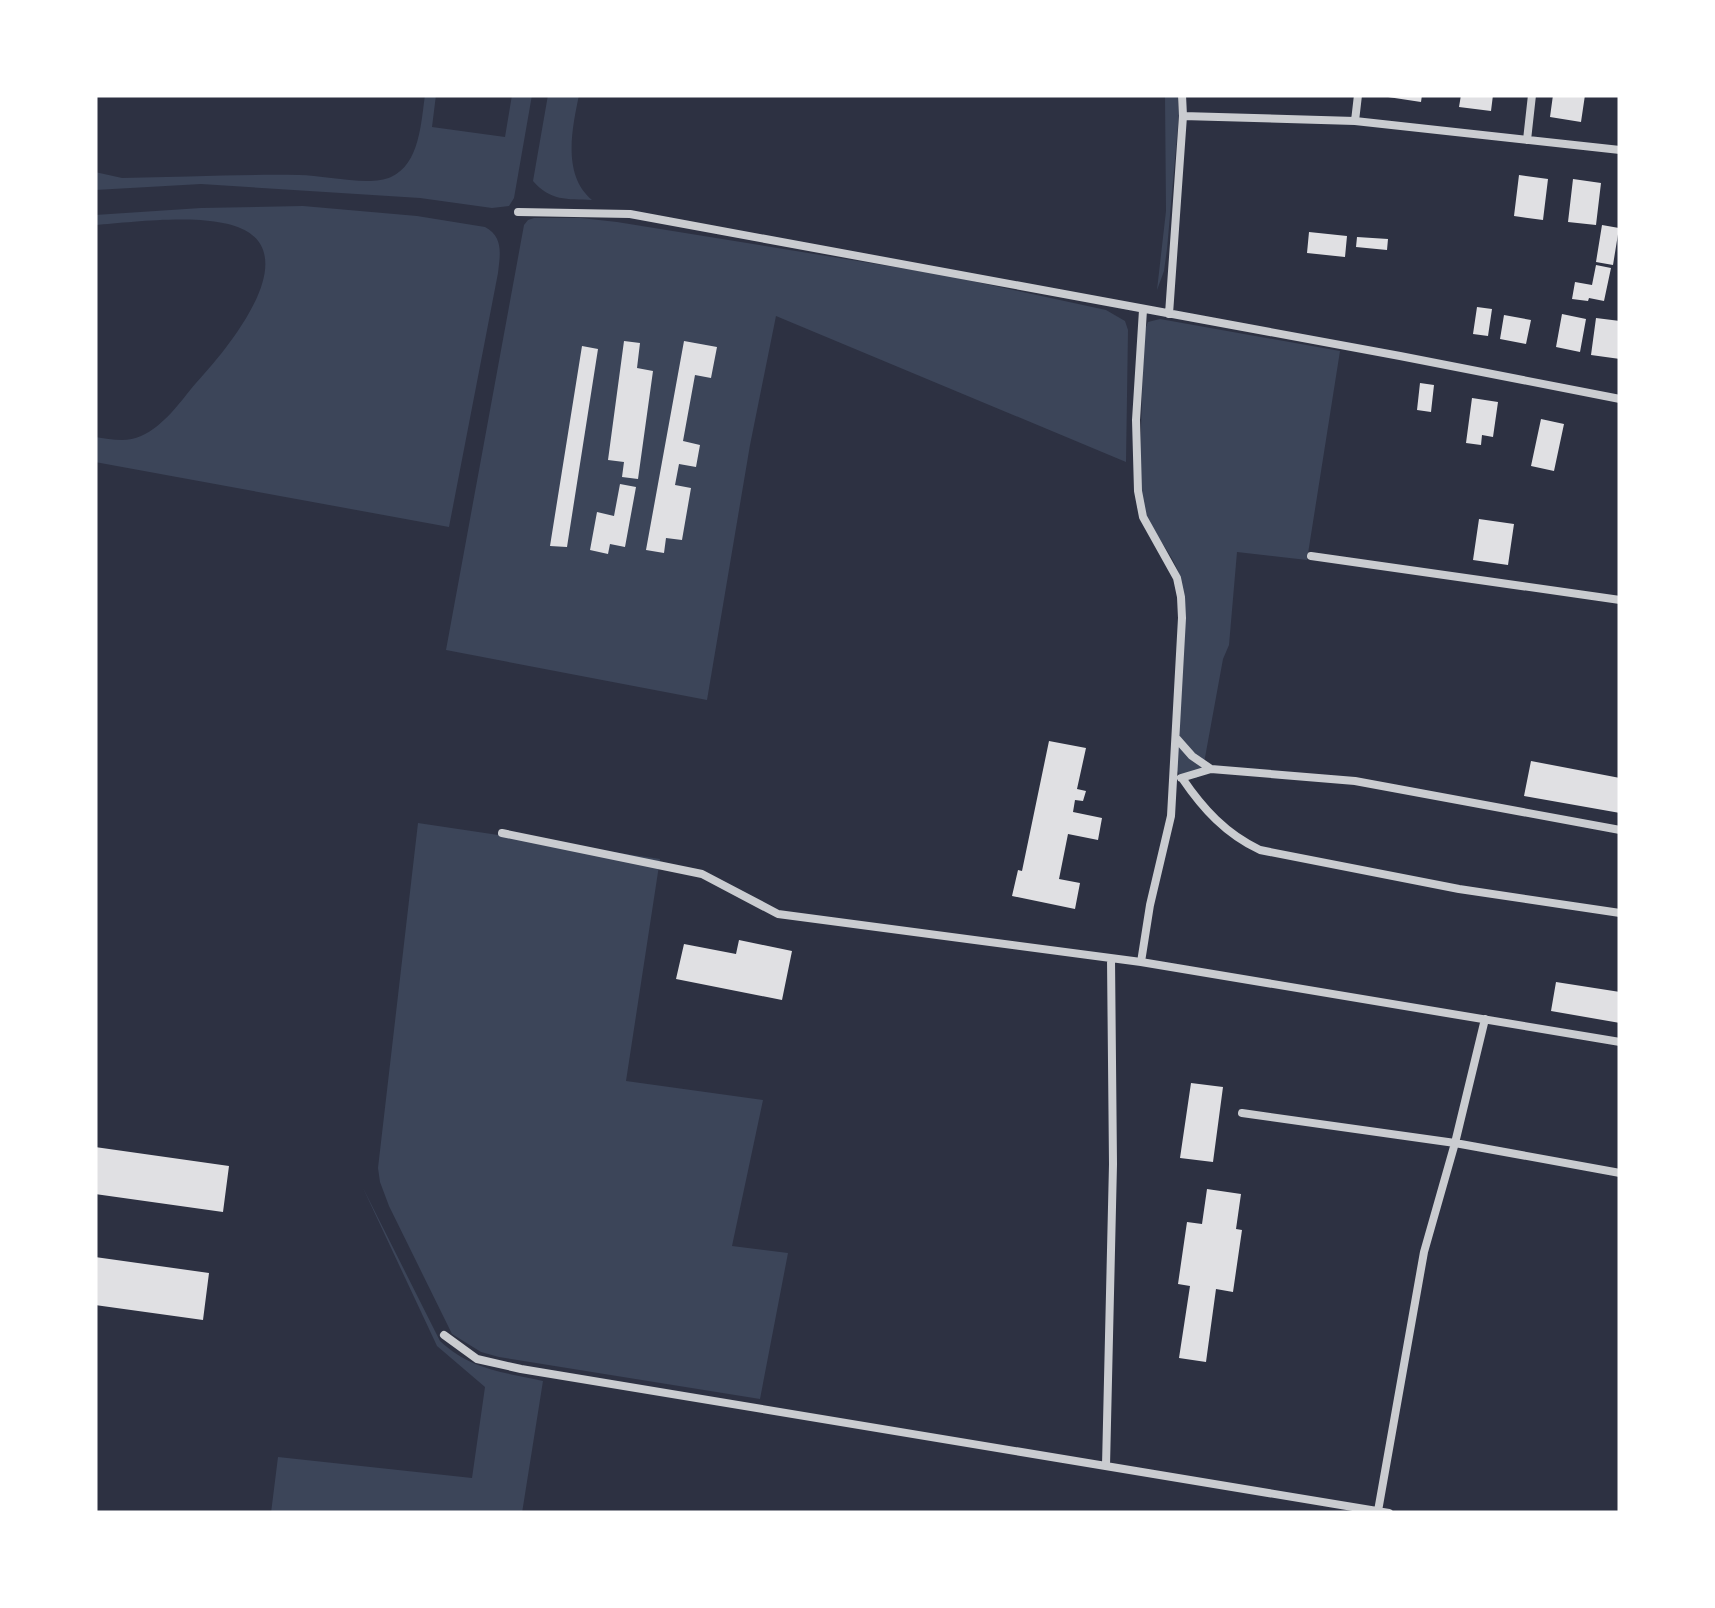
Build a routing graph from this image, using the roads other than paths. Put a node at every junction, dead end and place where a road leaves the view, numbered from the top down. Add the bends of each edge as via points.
1 (1182, 95) edge
2 (1358, 95) edge
3 (1532, 95) edge
4 (1183, 116) junction
5 (1355, 121) junction
6 (1526, 140) junction
7 (1620, 150) edge
8 (518, 212) dead end
9 (1143, 310) junction
10 (1169, 314) junction
11 (1620, 399) edge
12 (1311, 556) dead end
13 (1620, 600) edge
14 (1176, 738) junction
15 (1210, 769) junction
16 (1182, 778) junction
17 (1173, 783) junction
18 (1620, 830) edge
19 (502, 833) dead end
20 (1620, 913) edge
21 (1111, 959) junction
22 (1141, 962) junction
23 (1485, 1018) junction
24 (1620, 1042) edge
25 (1242, 1113) dead end
26 (1455, 1143) junction
27 (1620, 1173) edge
28 (444, 1335) dead end
29 (1106, 1466) junction
30 (1378, 1511) edge
31 (1390, 1513) edge

1 - 4 street
2 - 5 street
3 - 6 street
4 - 5 street
4 - 10 street
5 - 6 street
6 - 7 street
8 - 9 street via 630,214
9 - 10 street
9 - 14 street via 1138,492 1181,596
10 - 11 street
12 - 13 street
14 - 15 street
14 - 17 street
15 - 16 street
15 - 18 street via 1354,780
16 - 17 street
16 - 20 street via 1223,828 1260,850
17 - 22 street
19 - 21 street via 702,874 778,914
21 - 22 street
21 - 29 street
22 - 23 street
23 - 24 street
23 - 26 street
25 - 26 street
26 - 27 street
26 - 30 street via 1424,1252
28 - 29 street via 478,1359 520,1369
29 - 30 street
30 - 31 street

